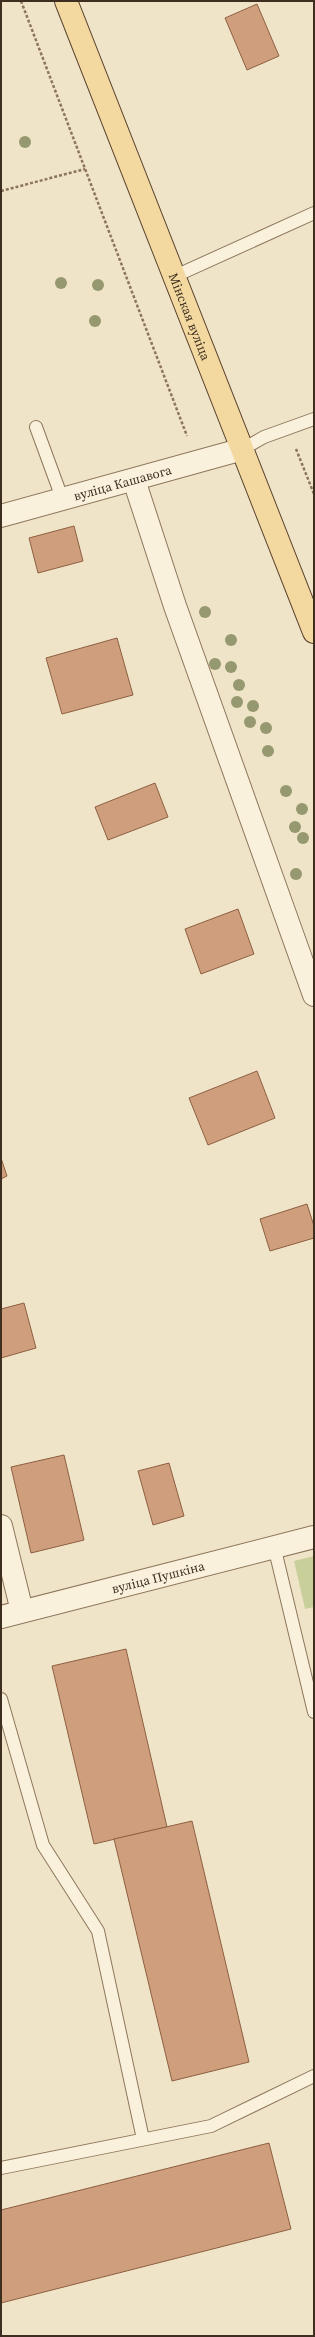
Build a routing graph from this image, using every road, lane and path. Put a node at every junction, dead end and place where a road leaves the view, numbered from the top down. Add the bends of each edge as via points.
1 (21, 1) edge
2 (66, 1) edge
3 (85, 169) junction
4 (1, 191) edge
5 (314, 213) edge
6 (173, 277) junction
7 (314, 419) edge
8 (36, 427) dead end
9 (243, 449) junction
10 (197, 464) junction
11 (134, 480) junction
12 (62, 498) junction
13 (1, 516) edge
14 (314, 632) edge
15 (314, 995) edge
16 (1, 1526) edge
17 (314, 1537) edge
18 (274, 1546) junction
19 (22, 1611) junction
20 (1, 1617) edge
21 (1, 1699) edge
22 (314, 1712) edge
23 (314, 2076) edge
24 (143, 2139) junction
25 (1, 2168) edge

1 - 3 path
2 - 6 main road, Мінская вуліца
3 - 4 path
3 - 10 path
5 - 6 lane
6 - 9 main road, Мінская вуліца
7 - 9 lane via 264,437
8 - 12 lane
9 - 10 street, вуліца Кашавога
9 - 14 main road, Мінская вуліца
10 - 11 street, вуліца Кашавога
11 - 12 street, вуліца Кашавога
11 - 15 street via 175,606
12 - 13 street, вуліца Кашавога
16 - 19 street
17 - 18 street, вуліца Пушкіна
18 - 19 street, вуліца Пушкіна
18 - 22 lane
19 - 20 street, вуліца Пушкіна
21 - 24 lane via 43,1845 98,1931
23 - 24 lane via 211,2126
24 - 25 lane

